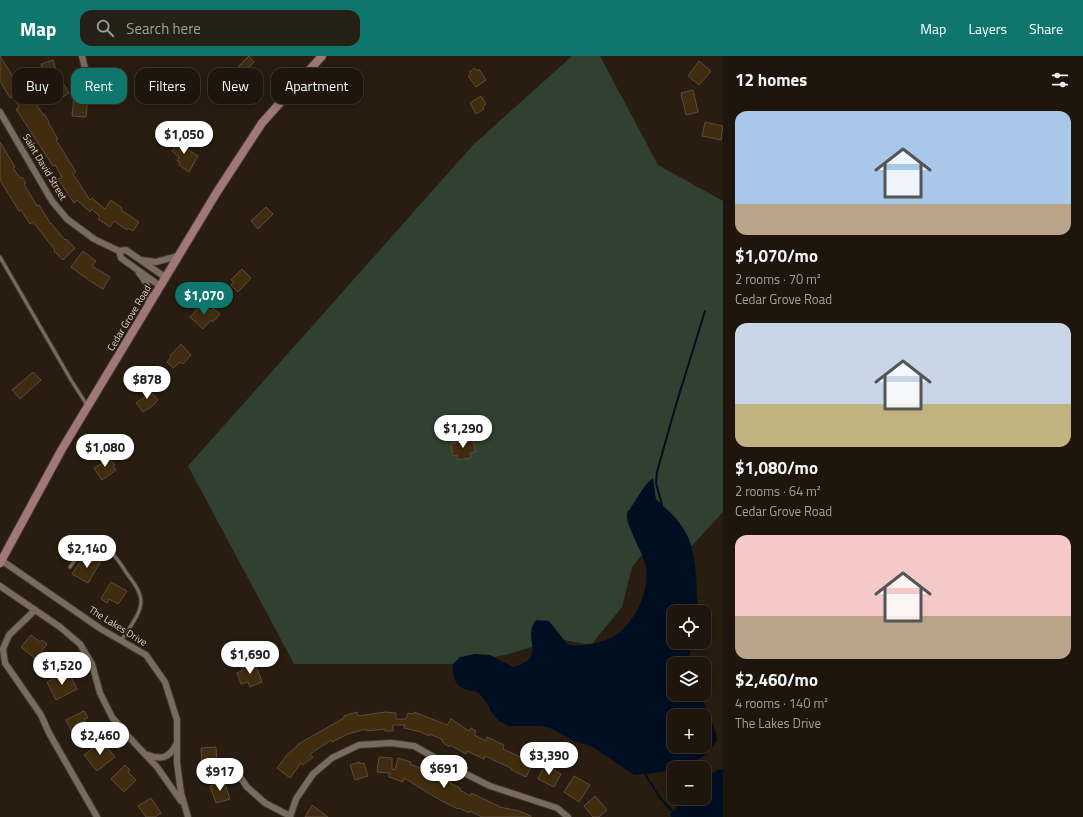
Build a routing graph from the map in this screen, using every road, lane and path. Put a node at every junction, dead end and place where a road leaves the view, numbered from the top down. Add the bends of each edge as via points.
1 (82, 56) edge
2 (322, 56) edge
3 (85, 68) edge
4 (0, 112) edge
5 (119, 251) junction
6 (0, 256) edge
7 (178, 256) junction
8 (140, 259) junction
9 (134, 267) junction
10 (166, 277) junction
11 (160, 286) junction
12 (148, 306) junction
13 (88, 406) junction
14 (1, 562) edge
15 (70, 567) dead end
16 (0, 586) edge
17 (35, 610) junction
18 (121, 641) junction
19 (177, 742) junction
20 (144, 754) junction
21 (232, 766) dead end
22 (185, 806) junction
23 (290, 816) edge
24 (97, 817) edge
25 (188, 817) edge
26 (568, 817) edge

1 - 3 street
2 - 7 main road, Cedar Grove Road via 262,123
4 - 5 street, Saint David Street via 52,201 67,219 94,239
5 - 8 street, Saint David Street via 126,250
5 - 9 street, Saint David Street via 121,258
6 - 13 lane
7 - 8 street via 156,262
7 - 10 main road, Cedar Grove Road
8 - 10 street, Saint David Street
9 - 11 street, Saint David Street
9 - 12 street via 148,286
10 - 11 main road, Cedar Grove Road
11 - 12 main road, Cedar Grove Road
12 - 13 main road, Cedar Grove Road
13 - 14 main road, Cedar Grove Road
14 - 18 street, The Lakes Drive
15 - 18 lane via 77,556 87,549 100,548 110,552 131,578 141,596 141,607
16 - 17 street, The Lakes Drive
17 - 20 street, The Lakes Drive via 80,644 92,664 100,693 112,717
17 - 24 street via 9,635 3,649 5,663 41,715
18 - 19 street, The Lakes Drive via 146,655 165,682 177,720
19 - 20 street via 166,757 157,759
19 - 22 street, The Lakes Drive via 177,763
20 - 22 street, The Lakes Drive via 158,767
21 - 23 street via 248,787 265,803
22 - 25 street, The Lakes Drive
23 - 26 street via 296,799 313,774 332,758 360,745 391,742 414,746 490,786 557,808

